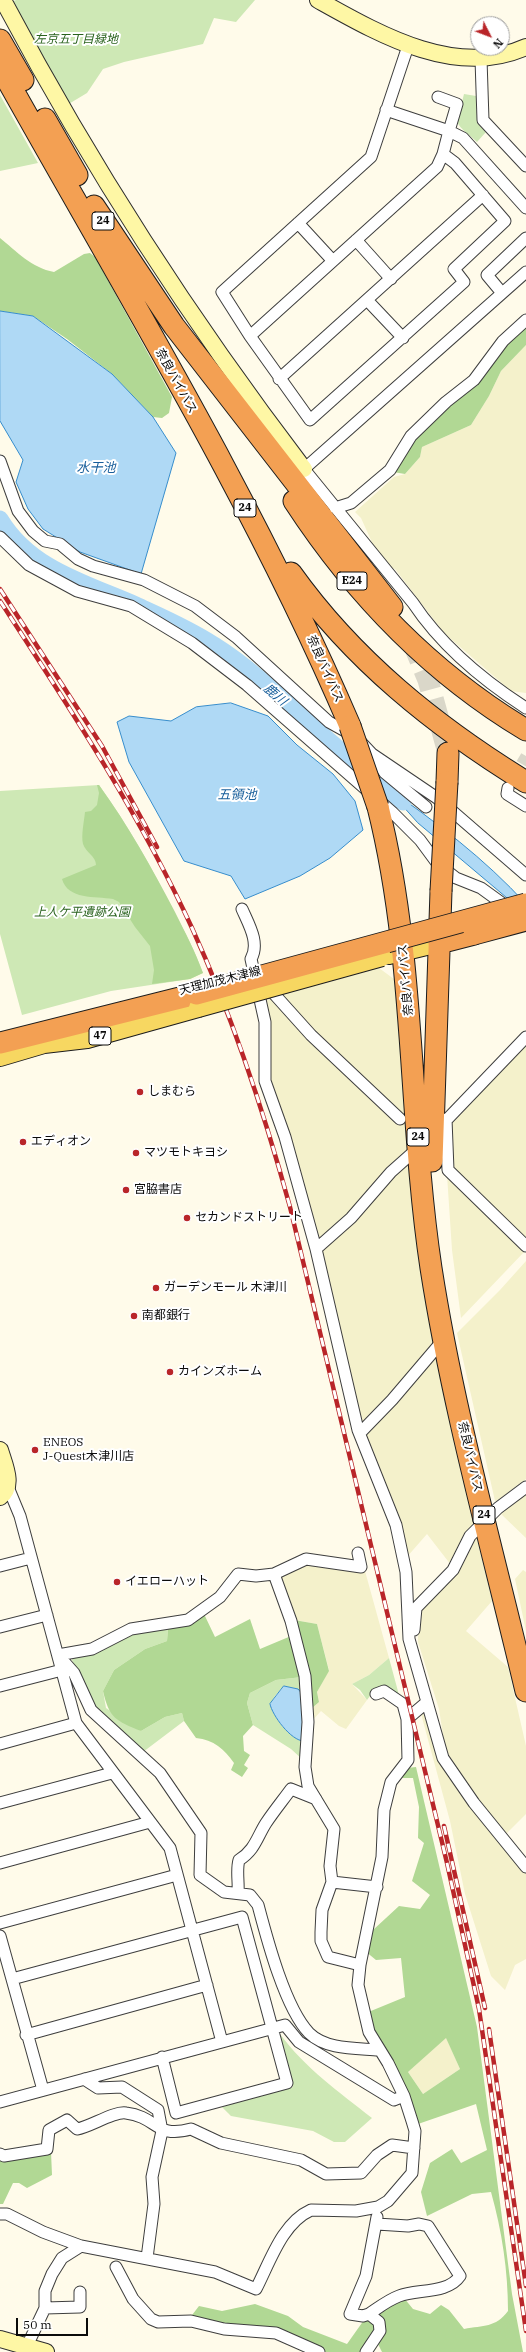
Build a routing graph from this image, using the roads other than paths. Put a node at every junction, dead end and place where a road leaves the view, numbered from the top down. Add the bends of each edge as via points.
1 (3, 0) edge
2 (318, 0) edge
3 (0, 40) edge
4 (408, 46) junction
5 (526, 46) edge
6 (481, 59) junction
7 (0, 66) edge
8 (438, 97) dead end
9 (386, 110) junction
10 (449, 131) junction
11 (443, 154) junction
12 (524, 161) edge
13 (483, 195) junction
14 (526, 208) edge
15 (298, 223) junction
16 (526, 238) edge
17 (356, 240) junction
18 (333, 261) junction
19 (526, 272) edge
20 (391, 278) junction
21 (502, 293) junction
22 (367, 300) junction
23 (526, 320) edge
24 (250, 336) junction
25 (403, 338) junction
26 (279, 378) junction
27 (224, 390) junction
28 (0, 462) edge
29 (223, 466) junction
30 (304, 469) junction
31 (336, 508) junction
32 (0, 537) edge
33 (392, 606) dead end
34 (526, 708) edge
35 (526, 730) edge
36 (448, 753) tunnel mouth
37 (372, 754) junction
38 (517, 785) edge
39 (526, 806) edge
40 (426, 807) dead end
41 (526, 875) edge
42 (526, 895) edge
43 (526, 904) edge
44 (242, 909) dead end
45 (526, 912) edge
46 (526, 921) edge
47 (440, 922) junction
48 (403, 942) junction
49 (439, 943) junction
50 (256, 981) junction
51 (196, 998) junction
52 (526, 1037) edge
53 (0, 1038) edge
54 (0, 1043) edge
55 (44, 1044) joint
56 (0, 1057) edge
57 (400, 1119) dead end
58 (446, 1119) junction
59 (425, 1141) junction
60 (526, 1246) edge
61 (316, 1249) junction
62 (445, 1339) junction
63 (360, 1433) junction
64 (0, 1450) edge
65 (526, 1487) edge
66 (4, 1492) edge
67 (486, 1520) junction
68 (358, 1552) dead end
69 (32, 1558) junction
70 (0, 1566) edge
71 (274, 1574) junction
72 (47, 1615) junction
73 (0, 1627) edge
74 (413, 1650) junction
75 (58, 1655) junction
76 (62, 1670) junction
77 (0, 1686) edge
78 (526, 1691) edge
79 (376, 1694) dead end
80 (427, 1702) junction
81 (407, 1719) junction
82 (76, 1723) junction
83 (0, 1744) edge
84 (112, 1773) junction
85 (316, 1799) junction
86 (0, 1803) edge
87 (150, 1822) junction
88 (0, 1863) edge
89 (526, 1867) edge
90 (177, 1875) junction
91 (332, 1882) junction
92 (377, 1887) junction
93 (238, 1893) junction
94 (0, 1923) edge
95 (192, 1930) junction
96 (0, 1936) edge
97 (360, 1965) junction
98 (4, 1967) edge
99 (12, 1979) junction
100 (207, 1985) junction
101 (272, 2028) junction
102 (26, 2035) junction
103 (222, 2042) junction
104 (379, 2050) junction
105 (162, 2057) junction
106 (84, 2079) junction
107 (43, 2090) junction
108 (404, 2096) junction
109 (0, 2102) edge
110 (162, 2131) junction
111 (414, 2148) junction
112 (0, 2154) edge
113 (378, 2207) junction
114 (0, 2214) edge
115 (377, 2224) junction
116 (81, 2246) junction
117 (147, 2258) junction
118 (116, 2266) dead end
119 (80, 2292) dead end
120 (45, 2308) junction
121 (369, 2314) junction
122 (0, 2339) edge
123 (27, 2346) junction
124 (46, 2352) edge
125 (319, 2352) edge
126 (366, 2352) edge

1 - 30 street via 63,110 179,296 246,393
2 - 4 street
3 - 27 highway, 24 via 100,217 174,326
4 - 6 street
4 - 9 street
5 - 6 street
6 - 12 street via 483,120
7 - 29 highway, 奈良バイパス / 24
8 - 10 street via 457,104
9 - 10 street
9 - 15 street via 371,157
10 - 11 street
10 - 14 street via 463,138
11 - 13 street via 455,162
11 - 17 street via 437,167
13 - 20 street
13 - 25 street via 505,221 454,269 464,282
15 - 18 street
15 - 24 street via 222,292
16 - 21 street via 487,275
17 - 18 street
17 - 20 street
18 - 24 street
19 - 21 street
20 - 22 street
21 - 30 street
22 - 25 street
22 - 26 street
23 - 31 street via 503,341 474,380 446,402 411,436 390,470 351,503
24 - 26 street
25 - 26 street via 310,420
27 - 33 highway, 24
27 - 35 highway, E24 via 302,513 368,600 446,673
28 - 37 street via 18,511 25,522 45,541 60,544 78,559 93,566 144,580 195,606 236,637 329,722 356,737
29 - 38 highway via 286,567 348,644 394,687
29 - 48 highway, 奈良バイパス / 24, bridge via 310,633 350,726 378,807 388,846
30 - 31 street
31 - 34 street via 413,603 428,626 501,692
32 - 46 street via 29,564 42,572 77,591 131,606 192,643 247,685 393,813 420,840 437,863 456,878 476,885 494,896
36 - 47 highway, 奈良バイパス / 24, bridge
37 - 40 street via 385,773
37 - 41 street via 437,798
38 - 39 street via 507,794
42 - 47 highway via 471,910
43 - 51 highway, bridge
44 - 50 street via 252,931 255,951 251,959
45 - 51 highway
46 - 49 highway, bridge
47 - 48 main road, 天理加茂木津線 / 47
47 - 49 highway, 奈良バイパス / 24
48 - 49 main road, 天理加茂木津線 / 47
48 - 51 main road, 天理加茂木津線 / 47, bridge
48 - 59 highway, 奈良バイパス / 24
49 - 59 highway, 奈良バイパス / 24
50 - 57 street via 266,985 311,1035
50 - 61 street via 265,1022 265,1080 285,1137
51 - 53 main road, 天理加茂木津線 / 47
51 - 54 highway
51 - 55 highway via 60,1036
52 - 58 street
55 - 56 main road
58 - 59 street
58 - 60 street via 448,1170
59 - 61 street via 391,1172 346,1224
59 - 62 highway, 奈良バイパス / 24 via 431,1268
61 - 63 street
62 - 63 street
62 - 67 highway, 奈良バイパス / 24 via 470,1464
63 - 74 street via 396,1525 406,1572 407,1626
64 - 66 street via 7,1475
65 - 67 street
66 - 69 street via 20,1516
67 - 74 street via 470,1536 453,1570 416,1608
67 - 78 highway, 奈良バイパス / 24
68 - 71 street via 360,1567 306,1559
69 - 70 street
69 - 72 street
71 - 75 street via 238,1574 220,1597 188,1620 132,1629 92,1649
71 - 85 street via 291,1620 305,1676 308,1722 305,1767 308,1786
72 - 73 street
72 - 75 street
74 - 80 street
75 - 76 street
75 - 93 street via 74,1673 91,1710 160,1773 201,1833 200,1875 224,1892
76 - 77 street
76 - 82 street
79 - 81 street via 384,1691 395,1697 403,1704
80 - 81 street
80 - 89 street via 442,1758 448,1768
81 - 92 street via 408,1760 391,1782 386,1803
82 - 83 street
82 - 84 street
84 - 86 street
84 - 87 street
85 - 91 street via 334,1829 330,1866
85 - 93 street via 291,1789 265,1824 260,1838 246,1856 239,1860
87 - 88 street
87 - 90 street via 170,1848
90 - 94 street
90 - 95 street
91 - 92 street
91 - 97 street via 322,1910 321,1941 328,1957
92 - 97 street
93 - 104 street via 250,1895 258,1905 290,2005 309,2033 333,2045
95 - 99 street
95 - 100 street
95 - 101 street via 242,1917
96 - 98 street
97 - 104 street via 358,1985 369,2032
98 - 99 street
99 - 102 street
100 - 102 street
100 - 103 street
101 - 103 street
101 - 105 street via 287,2083 176,2114
101 - 108 street via 285,2025 299,2042 394,2100
102 - 107 street
103 - 105 street
104 - 108 street
105 - 106 street
106 - 107 street
106 - 110 street via 98,2088 122,2087 158,2110
107 - 109 street
108 - 111 street via 415,2131
110 - 111 street via 176,2133 191,2129 221,2143 301,2160 326,2174 361,2174 378,2155 392,2146
110 - 112 street via 150,2120 125,2112 77,2129 67,2120 49,2130 47,2149 4,2156
110 - 117 street via 152,2177 154,2204
111 - 113 street via 412,2173 409,2178 388,2201
113 - 115 street
113 - 117 street via 356,2211 311,2210 305,2213 287,2230 256,2289 215,2272
114 - 116 street via 7,2214 43,2232
115 - 121 street via 366,2276 350,2314
115 - 121 street via 428,2226 460,2276 439,2288 399,2296
116 - 117 street
116 - 120 street via 62,2258 52,2274 45,2291
118 - 125 street via 133,2299 151,2319 158,2322 191,2321 224,2329 276,2333
119 - 120 street via 80,2307
120 - 123 street
121 - 126 street via 381,2327
122 - 123 street
123 - 124 street

